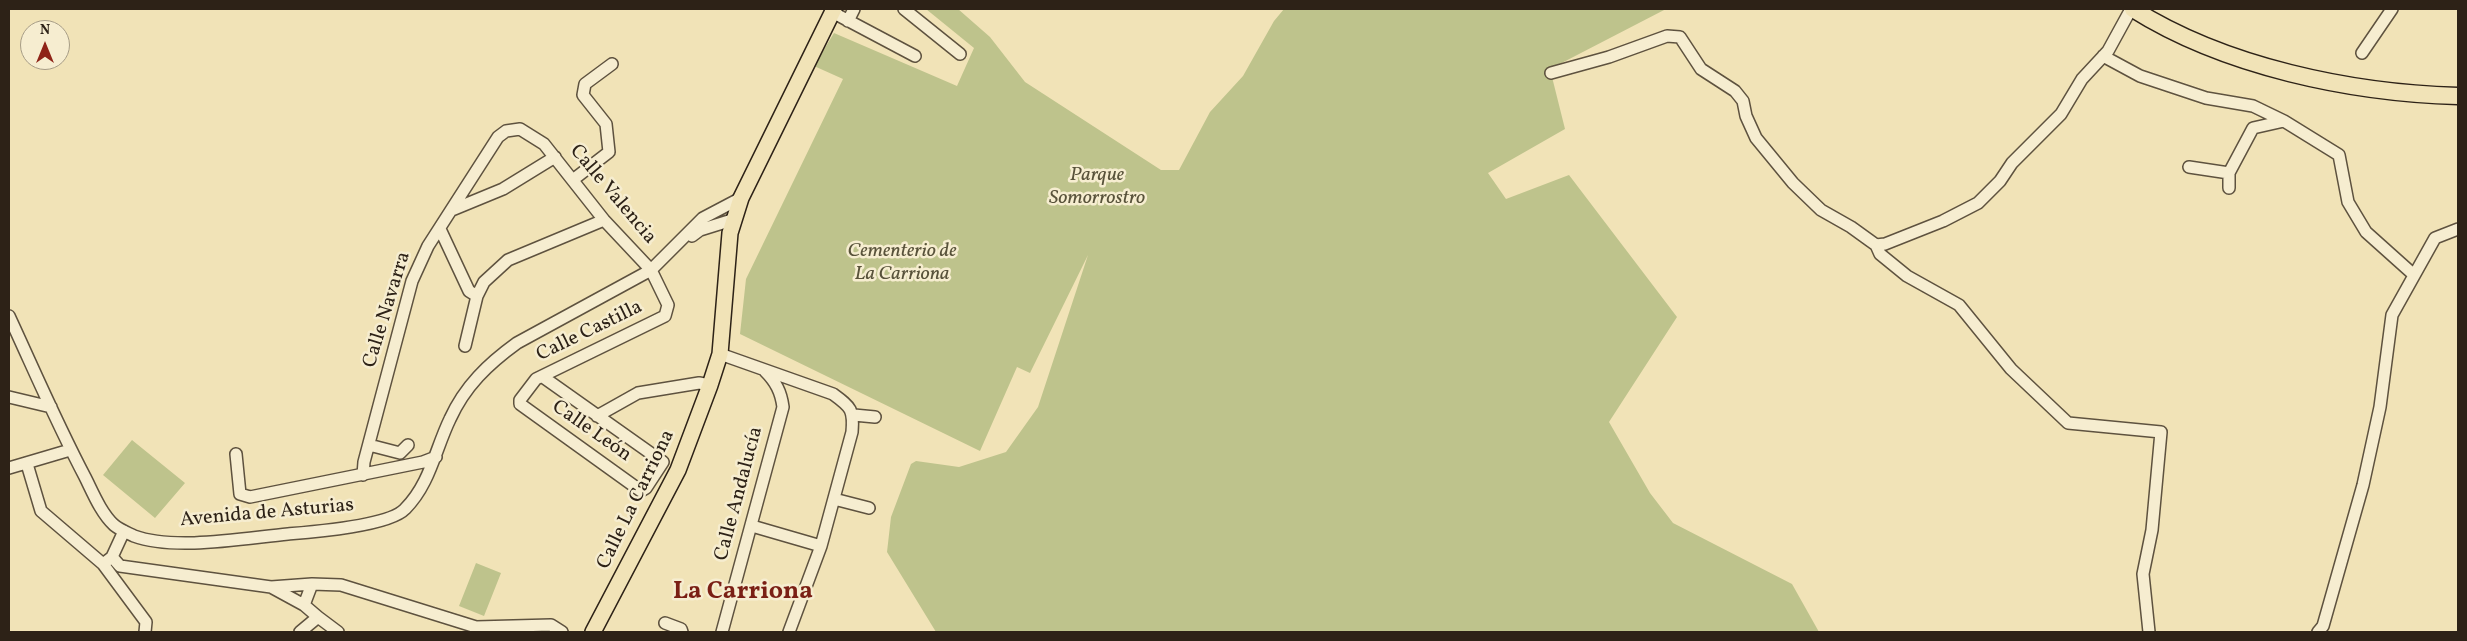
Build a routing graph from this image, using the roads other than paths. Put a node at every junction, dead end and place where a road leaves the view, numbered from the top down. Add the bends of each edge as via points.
1 (854, 9) edge
2 (904, 9) edge
3 (2132, 9) edge
4 (2392, 9) edge
5 (833, 11) edge
6 (848, 21) junction
7 (2362, 53) dead end
8 (960, 54) dead end
9 (2105, 54) junction
10 (915, 56) dead end
11 (612, 64) dead end
12 (1551, 73) dead end
13 (2458, 96) edge
14 (2284, 121) junction
15 (544, 144) joint
16 (555, 157) junction
17 (2190, 167) dead end
18 (2229, 173) junction
19 (574, 179) junction
20 (2228, 188) dead end
21 (741, 198) junction
22 (452, 210) junction
23 (604, 220) junction
24 (732, 220) junction
25 (440, 229) junction
26 (2458, 229) edge
27 (1876, 244) junction
28 (663, 259) junction
29 (651, 270) junction
30 (2414, 275) junction
31 (476, 296) junction
32 (9, 316) edge
33 (14, 341) edge
34 (465, 346) dead end
35 (720, 354) junction
36 (764, 370) junction
37 (543, 377) junction
38 (710, 385) junction
39 (9, 397) edge
40 (520, 400) joint
41 (51, 407) junction
42 (854, 415) junction
43 (597, 416) junction
44 (875, 417) dead end
45 (370, 445) junction
46 (408, 445) dead end
47 (70, 450) junction
48 (236, 454) dead end
49 (436, 457) junction
50 (663, 462) junction
51 (27, 464) junction
52 (9, 468) edge
53 (678, 470) junction
54 (363, 475) junction
55 (834, 499) junction
56 (869, 508) dead end
57 (752, 526) junction
58 (124, 531) junction
59 (821, 546) junction
60 (108, 560) junction
61 (312, 584) junction
62 (271, 587) junction
63 (304, 605) junction
64 (318, 617) junction
65 (665, 623) dead end
66 (145, 632) edge
67 (300, 632) edge
68 (338, 632) edge
69 (562, 632) edge
70 (593, 632) edge
71 (682, 632) edge
72 (722, 632) edge
73 (789, 632) edge
74 (2149, 632) edge
75 (2318, 632) edge

1 - 6 street
2 - 8 street
3 - 9 street
3 - 13 highway via 2222,52 2286,73 2411,94
4 - 7 street
5 - 6 street
5 - 21 main road, Calle La Carriona
6 - 10 street
9 - 14 street via 2140,76 2206,98 2253,106
9 - 27 street via 2082,79 2060,114 1978,203 1911,235
11 - 19 street via 585,84 584,95 606,124 610,152
12 - 27 street via 1667,36 1680,37 1701,69 1735,91 1743,101 1756,138 1793,183 1821,210
14 - 18 street via 2253,128
14 - 30 street via 2339,155 2348,202 2366,232
15 - 16 street, Calle Valencia
15 - 22 street, Calle Navarra via 520,128 506,131 498,137
16 - 19 street, Calle Valencia
16 - 22 street via 503,189
17 - 18 street
18 - 20 street
19 - 23 street, Calle Valencia
21 - 24 main road, Calle La Carriona
21 - 28 street, Avenida de Asturias via 703,218
22 - 25 street, Calle Navarra
23 - 29 street, Calle Valencia
23 - 31 street via 508,260 484,282
24 - 28 street, Avenida de Asturias via 700,230
24 - 35 main road, Calle La Carriona
25 - 31 street via 469,291
25 - 45 street, Calle Navarra via 428,246 412,281
26 - 30 street via 2435,238
27 - 74 street via 1880,254 1907,276 1959,305 2011,369 2068,423 2161,432 2152,530 2143,574
28 - 29 street, Avenida de Asturias
29 - 37 street, Calle Castilla via 668,305 665,316
29 - 49 street, Avenida de Asturias via 498,357 466,389
30 - 75 street via 2392,315 2380,407 2363,485 2323,626
31 - 34 street
32 - 33 street, Avenida de Asturias
33 - 41 street, Avenida de Asturias
35 - 36 street
35 - 38 main road, Calle La Carriona
36 - 42 street via 833,394 848,405
36 - 57 street, Calle Andalucía via 774,381 783,407
37 - 40 street, Calle Castilla via 536,380
37 - 43 street, Calle León
38 - 43 street via 699,383 638,393
38 - 53 main road, Calle La Carriona
39 - 41 street
40 - 50 street, Calle León via 524,408 642,491
41 - 47 street, Avenida de Asturias
42 - 44 street
42 - 55 street
43 - 50 street, Calle León
45 - 46 street via 400,453
45 - 54 street, Calle Navarra
47 - 51 street
47 - 58 street, Avenida de Asturias via 100,506 114,525
48 - 54 street via 240,494 250,498
49 - 54 street
49 - 58 street, Avenida de Asturias via 417,496 404,512 371,523 336,530 189,542 156,541
50 - 53 street
51 - 52 street
51 - 60 street via 41,511
53 - 70 main road, Calle La Carriona
55 - 56 street
55 - 59 street
57 - 59 street
57 - 72 street, Calle Andalucía
58 - 60 street
59 - 73 street
60 - 62 street via 120,566
60 - 66 street via 146,622
61 - 62 street
61 - 63 street
61 - 69 street via 341,584 476,627 551,626
62 - 63 street
63 - 64 street
64 - 67 street
64 - 68 street
65 - 71 street

